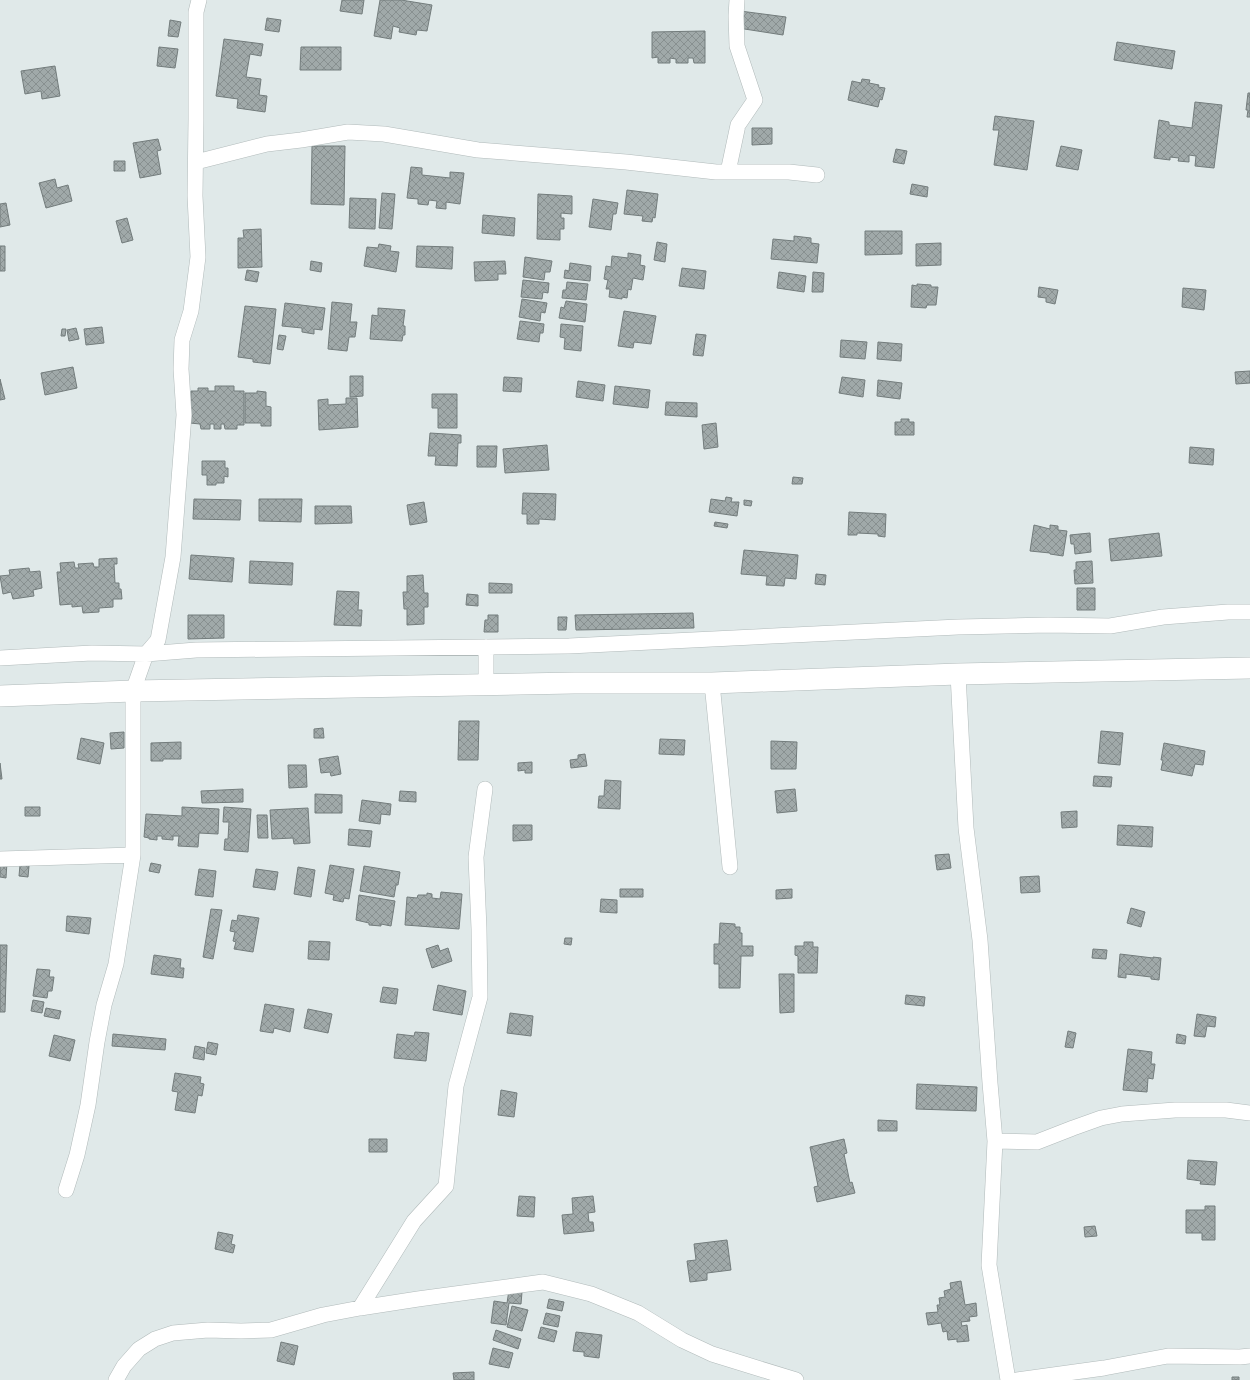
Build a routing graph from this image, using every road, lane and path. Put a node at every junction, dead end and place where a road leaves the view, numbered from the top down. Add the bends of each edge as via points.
1 (199, 0) edge
2 (737, 0) edge
3 (196, 162) junction
4 (728, 172) junction
5 (817, 175) dead end
6 (1250, 612) edge
7 (486, 647) junction
8 (146, 654) junction
9 (0, 658) edge
10 (1250, 668) edge
11 (958, 674) junction
12 (712, 683) junction
13 (486, 685) junction
14 (133, 692) junction
15 (0, 696) edge
16 (485, 789) dead end
17 (133, 854) junction
18 (0, 859) edge
19 (730, 867) dead end
20 (1250, 1113) edge
21 (995, 1141) junction
22 (66, 1190) dead end
23 (360, 1308) junction
24 (1250, 1356) edge
25 (116, 1380) edge
26 (796, 1380) edge
27 (1008, 1380) edge
28 (1017, 1380) edge

1 - 3 street via 196,12
2 - 4 street via 737,46 754,100 738,125
3 - 4 street via 267,144 348,132 384,134 478,150
3 - 8 street via 198,257 191,311 182,340 184,415 173,558 158,640
4 - 5 street via 789,172
6 - 7 street via 1163,617 1110,626 958,627 577,646
7 - 8 street via 196,650
7 - 13 street
8 - 9 street via 92,653
8 - 14 street
10 - 11 main road
11 - 12 main road
11 - 21 street via 966,828 980,940
12 - 13 main road
12 - 19 street
13 - 14 main road
14 - 15 main road
14 - 17 street
16 - 23 street via 476,856 480,997 456,1086 446,1186 414,1221
17 - 18 street
17 - 22 street via 116,964 104,1005 88,1105
20 - 21 street via 1226,1110 1174,1110 1122,1114 1101,1118 1037,1142
21 - 27 street via 989,1264
23 - 25 street via 323,1315 271,1330 173,1333 139,1349
23 - 26 street via 543,1282 591,1294 638,1313 682,1340 712,1354
24 - 28 street via 1168,1356

